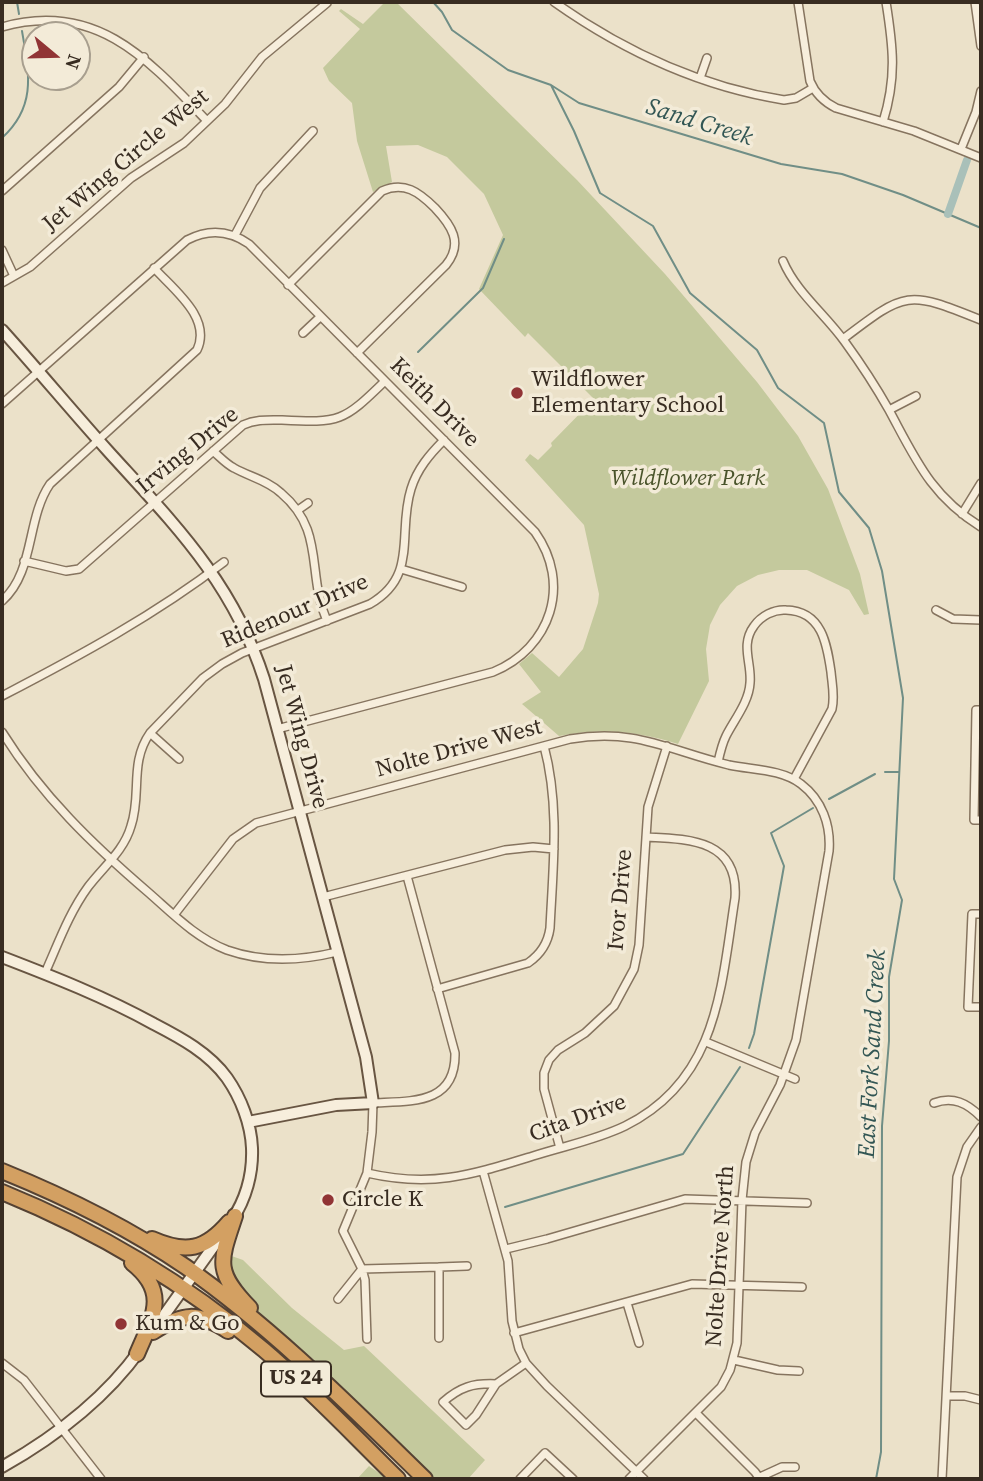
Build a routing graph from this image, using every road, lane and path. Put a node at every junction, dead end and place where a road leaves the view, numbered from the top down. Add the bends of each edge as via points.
1 (554, 2) edge
2 (798, 2) edge
3 (886, 2) edge
4 (975, 2) edge
5 (327, 3) edge
6 (21, 24) edge
7 (2, 27) edge
8 (91, 30) edge
9 (981, 46) edge
10 (144, 57) junction
11 (707, 58) dead end
12 (700, 78) junction
13 (813, 88) junction
14 (981, 91) edge
15 (207, 121) junction
16 (883, 121) junction
17 (313, 131) dead end
18 (961, 149) junction
19 (981, 158) edge
20 (2, 191) edge
21 (235, 236) junction
22 (2, 250) edge
23 (783, 261) dead end
24 (154, 268) junction
25 (14, 276) junction
26 (2, 283) edge
27 (288, 285) junction
28 (320, 317) junction
29 (981, 320) edge
30 (2, 330) edge
31 (303, 332) dead end
32 (843, 339) junction
33 (357, 353) junction
34 (38, 371) junction
35 (385, 381) junction
36 (916, 396) dead end
37 (2, 404) edge
38 (889, 410) junction
39 (98, 439) junction
40 (444, 440) junction
41 (214, 451) junction
42 (981, 483) edge
43 (155, 502) junction
44 (308, 503) dead end
45 (298, 510) junction
46 (962, 514) junction
47 (981, 527) edge
48 (24, 561) junction
49 (224, 562) dead end
50 (401, 569) junction
51 (212, 571) junction
52 (462, 587) dead end
53 (2, 601) edge
54 (936, 610) dead end
55 (981, 620) edge
56 (327, 621) junction
57 (254, 649) junction
58 (80, 656) junction
59 (86, 666) dead end
60 (2, 696) edge
61 (981, 710) edge
62 (277, 729) junction
63 (2, 732) edge
64 (150, 733) junction
65 (544, 746) junction
66 (667, 746) junction
67 (179, 760) dead end
68 (718, 762) junction
69 (46, 776) dead end
70 (794, 779) junction
71 (37, 784) junction
72 (300, 811) junction
73 (981, 820) edge
74 (646, 837) junction
75 (554, 849) junction
76 (111, 860) junction
77 (407, 876) junction
78 (323, 897) junction
79 (981, 914) edge
80 (174, 915) junction
81 (251, 945) dead end
82 (337, 952) junction
83 (250, 956) junction
84 (2, 957) edge
85 (45, 973) junction
86 (437, 989) junction
87 (981, 1007) edge
88 (706, 1042) junction
89 (784, 1074) junction
90 (795, 1079) dead end
91 (373, 1103) junction
92 (934, 1103) dead end
93 (981, 1116) edge
94 (248, 1122) junction
95 (981, 1126) edge
96 (560, 1147) junction
97 (2, 1171) edge
98 (483, 1171) junction
99 (366, 1173) junction
100 (2, 1192) edge
101 (742, 1200) junction
102 (807, 1203) dead end
103 (99, 1215) junction
104 (235, 1216) junction
105 (82, 1228) junction
106 (506, 1249) junction
107 (467, 1266) dead end
108 (439, 1267) junction
109 (362, 1269) junction
110 (195, 1275) junction
111 (739, 1284) junction
112 (802, 1287) dead end
113 (184, 1289) junction
114 (338, 1299) dead end
115 (627, 1303) junction
116 (153, 1332) junction
117 (513, 1333) junction
118 (439, 1338) dead end
119 (367, 1339) dead end
120 (639, 1343) dead end
121 (137, 1354) junction
122 (297, 1356) junction
123 (734, 1360) junction
124 (2, 1363) edge
125 (526, 1363) junction
126 (799, 1371) dead end
127 (293, 1377) junction
128 (496, 1384) junction
129 (947, 1396) junction
130 (981, 1400) edge
131 (696, 1413) junction
132 (63, 1429) junction
133 (2, 1467) edge
134 (795, 1467) dead end
135 (636, 1472) junction
136 (760, 1478) edge
137 (101, 1479) edge
138 (398, 1479) edge
139 (425, 1479) edge
140 (520, 1479) edge
141 (573, 1479) edge
142 (629, 1479) edge
143 (644, 1479) edge
144 (942, 1479) edge

1 - 12 street via 640,53
2 - 13 street
3 - 16 street via 894,68
4 - 9 street
5 - 15 street, Jet Wing Circle West via 262,57
6 - 7 street
8 - 10 street via 115,38
10 - 15 street
10 - 20 street via 119,87
11 - 12 street
12 - 13 street via 784,100
13 - 16 street via 836,108
14 - 18 street
15 - 25 street, Jet Wing Circle West
16 - 18 street
17 - 21 street via 260,188
18 - 19 street
21 - 24 street via 209,232 194,237
21 - 27 street, Keith Drive via 250,244
22 - 25 street
23 - 32 street via 789,276
24 - 34 street
24 - 39 street via 195,314 200,344 192,357
25 - 26 street, Jet Wing Circle West
27 - 28 street, Keith Drive
27 - 33 street via 382,191 402,187 423,196 452,229 454,252
28 - 31 street
28 - 33 street, Keith Drive
29 - 32 street via 932,300 908,299 883,309
30 - 34 main road, Jet Wing Drive
32 - 38 street
33 - 35 street, Keith Drive
34 - 37 street
34 - 39 main road, Jet Wing Drive
35 - 40 street, Keith Drive
35 - 41 street, Irving Drive via 343,416 321,422 250,422
36 - 38 street
38 - 46 street via 922,471
39 - 43 main road, Jet Wing Drive
39 - 48 street via 45,491
40 - 50 street, Ridenour Drive via 422,466 411,489
40 - 62 street, Keith Drive via 535,532 545,549 553,592 542,631 522,656 493,672
41 - 43 street, Irving Drive
41 - 45 street via 230,466 274,487
42 - 46 street
43 - 48 street, Irving Drive via 79,569 66,571
43 - 51 main road, Jet Wing Drive
44 - 45 street
45 - 56 street via 308,527 316,589
46 - 47 street
48 - 53 street via 17,583
49 - 51 street
50 - 52 street
50 - 56 street, Ridenour Drive via 379,599
51 - 57 main road, Jet Wing Drive
51 - 58 street
54 - 55 street via 953,619
56 - 57 street, Ridenour Drive
57 - 62 main road, Jet Wing Drive
57 - 64 street, Ridenour Drive via 203,678
58 - 59 street
58 - 60 street
61 - 73 street via 976,710 974,820
62 - 72 main road, Jet Wing Drive
63 - 71 street
64 - 67 street
64 - 76 street, Ridenour Drive via 138,758 131,827
65 - 66 street, Nolte Drive West via 611,735
65 - 72 street, Nolte Drive West
65 - 75 street via 553,783
66 - 68 street, Nolte Drive West
66 - 74 street, Ivor Drive via 649,801
68 - 70 street, Nolte Drive West
68 - 70 street via 749,688 749,635 765,616 778,610 794,611 809,617 823,632 834,700
69 - 71 street
70 - 89 street, Nolte Drive North via 821,807 830,844 798,1032
71 - 76 street
72 - 78 main road, Jet Wing Drive
72 - 80 street, Nolte Drive West via 241,832
74 - 88 street, Cita Drive via 706,844 729,865 735,880 724,969
74 - 96 street, Ivor Drive via 634,969 614,1006 585,1034 558,1049 544,1073
75 - 77 street via 514,848
75 - 86 street via 550,928 536,958 519,967
76 - 80 street
76 - 85 street, Ridenour Drive via 81,898
77 - 78 street
77 - 86 street
78 - 82 main road, Jet Wing Drive
79 - 87 street via 972,914 968,1007
80 - 83 street via 215,945
81 - 83 street
82 - 83 street via 292,960
82 - 91 main road, Jet Wing Drive via 366,1057
84 - 85 main road
85 - 94 main road via 115,1002 198,1050 227,1078
86 - 91 street via 455,1053 450,1079 441,1091 422,1100
88 - 89 street
88 - 96 street, Cita Drive via 684,1080 649,1112 606,1134
89 - 90 street
89 - 101 street, Nolte Drive North via 751,1142
91 - 94 main road via 336,1105
91 - 99 street, Jet Wing Drive
92 - 93 street via 957,1101
94 - 104 main road via 251,1168
95 - 129 street via 967,1147 957,1177
96 - 98 street, Cita Drive
97 - 103 highway, US 24
98 - 99 street, Cita Drive via 416,1181
98 - 106 street
99 - 109 street, Jet Wing Drive via 343,1231
100 - 105 highway, US 24
101 - 102 street
101 - 106 street via 675,1201
101 - 111 street, Nolte Drive North
103 - 104 highway via 161,1243 189,1248 216,1238
103 - 110 highway, US 24
104 - 110 main road
104 - 122 highway via 223,1253 226,1278
105 - 113 highway, US 24
105 - 121 highway via 138,1268 153,1288 155,1310
106 - 117 street
107 - 108 street
108 - 109 street
108 - 118 street
109 - 114 street
109 - 119 street
110 - 113 main road
110 - 122 highway, US 24
111 - 112 street
111 - 115 street via 692,1284
111 - 123 street, Nolte Drive North
113 - 116 main road
113 - 127 highway, US 24
115 - 117 street
115 - 120 street
116 - 121 main road
116 - 127 highway via 179,1318 203,1317
117 - 125 street
121 - 132 main road
122 - 139 highway, US 24
123 - 126 street
123 - 131 street, Nolte Drive North via 721,1387
124 - 132 street via 24,1380
125 - 128 street
125 - 135 street
127 - 138 highway, US 24
128 - 128 street via 466,1425 443,1402 458,1389
129 - 130 street
129 - 144 street
131 - 135 street, Nolte Drive North
131 - 136 street
132 - 133 main road
132 - 137 street
134 - 136 street via 782,1467
135 - 142 street, Nolte Drive North
135 - 143 street
140 - 141 street via 545,1453

